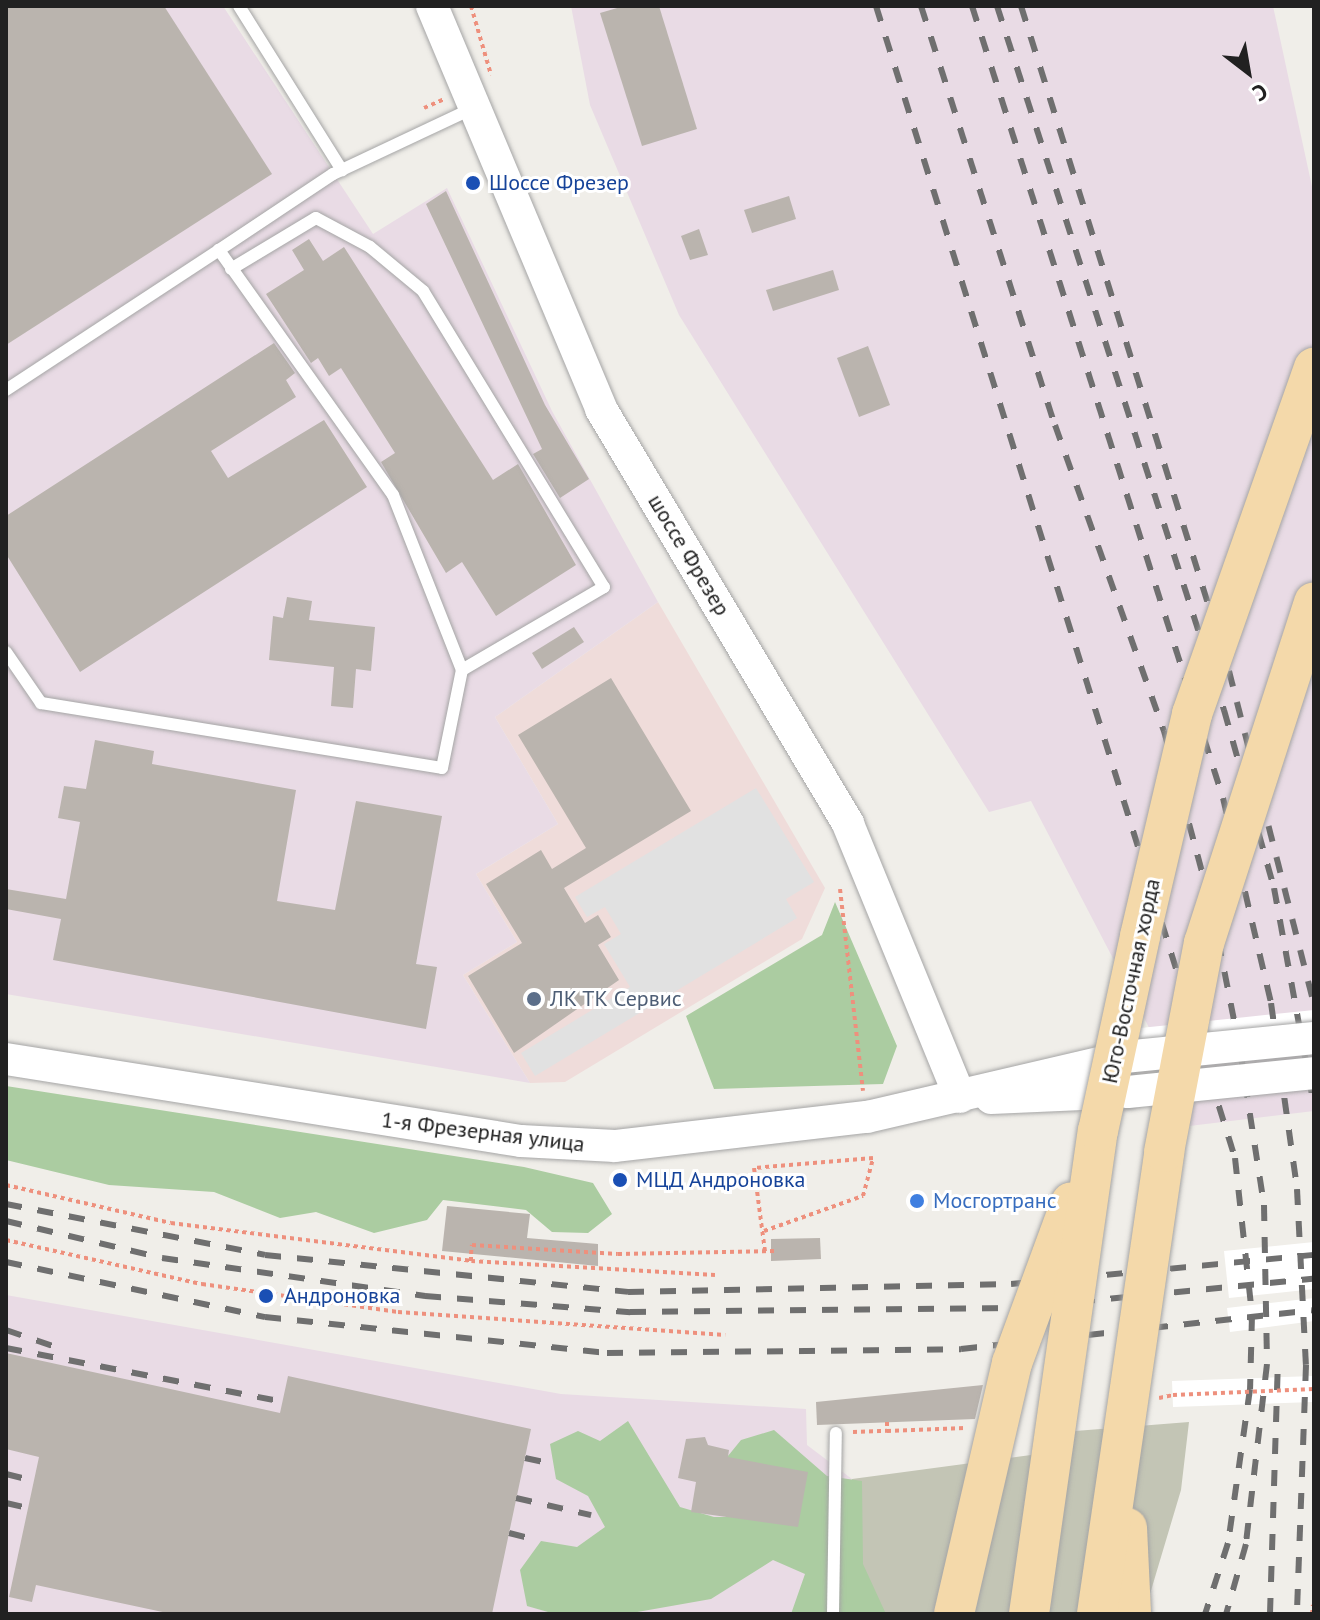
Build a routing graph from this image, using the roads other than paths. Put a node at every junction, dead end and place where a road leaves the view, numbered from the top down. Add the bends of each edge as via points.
1 (239, 6) edge
2 (432, 6) edge
3 (460, 102) junction
4 (342, 170) junction
5 (219, 250) junction
6 (231, 269) junction
7 (1314, 368) edge
8 (6, 390) edge
9 (1314, 602) edge
10 (6, 652) edge
11 (462, 670) junction
12 (1314, 1038) edge
13 (6, 1059) edge
14 (1314, 1073) edge
15 (960, 1097) junction
16 (1098, 1131) junction
17 (1125, 1404) junction
18 (836, 1433) road end
19 (833, 1614) edge
20 (954, 1614) edge
21 (1029, 1614) edge
22 (1097, 1614) edge
23 (1131, 1614) edge

1 - 4 lane
2 - 3 street, шоссе Фрезер
3 - 4 lane
3 - 15 street, шоссе Фрезер via 601,409 868,863
4 - 5 lane
5 - 6 lane
5 - 8 lane
6 - 11 lane via 393,495
6 - 11 lane via 316,218 370,247 423,291 604,587
7 - 16 main road, Юго-Восточная хорда, bridge via 1192,714
9 - 17 main road, bridge via 1204,943
10 - 11 lane via 41,703 442,768
12 - 15 street, 1-я Фрезерная улица, bridge via 1124,1057
13 - 15 street, 1-я Фрезерная улица via 580,1146 837,1121
14 - 15 street, 1-я Фрезерная улица, bridge via 1128,1092
16 - 20 main road, bridge via 1012,1363
16 - 21 main road, Юго-Восточная хорда, bridge
17 - 22 main road, bridge
17 - 23 main road, bridge
18 - 19 lane

